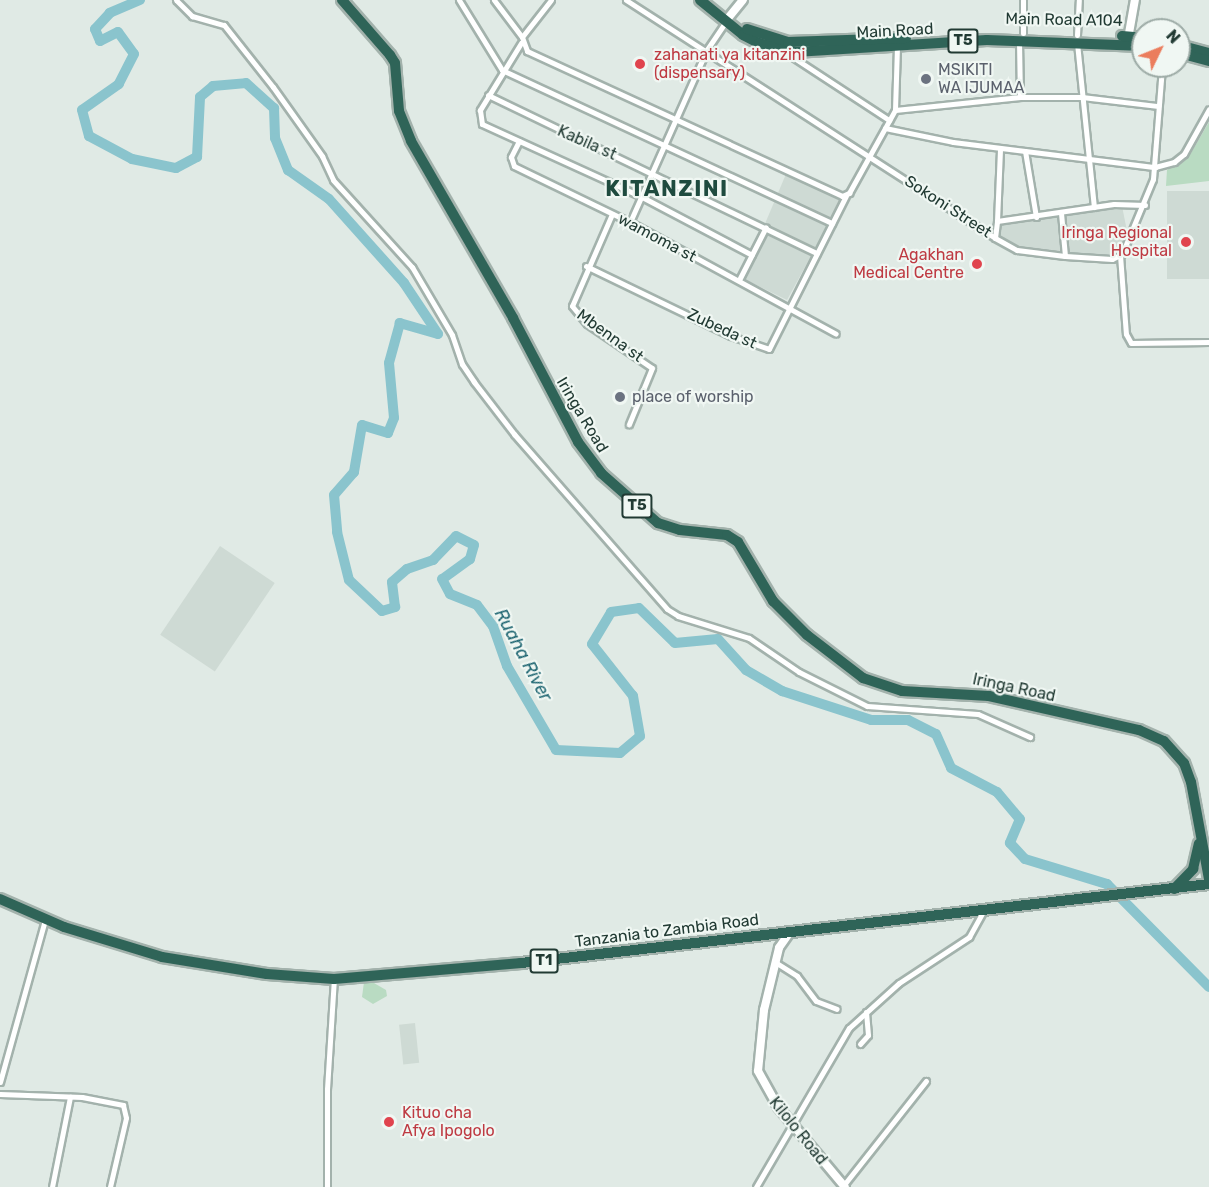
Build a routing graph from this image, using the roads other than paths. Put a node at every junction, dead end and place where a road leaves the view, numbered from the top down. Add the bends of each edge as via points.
1 (176, 0) edge
2 (342, 0) edge
3 (459, 0) edge
4 (494, 0) edge
5 (551, 0) edge
6 (626, 0) edge
7 (700, 0) edge
8 (709, 0) edge
9 (743, 0) edge
10 (1023, 0) edge
11 (1079, 0) edge
12 (1135, 0) edge
13 (727, 19) junction
14 (1021, 37) junction
15 (1077, 38) junction
16 (521, 40) junction
17 (1127, 40) junction
18 (1131, 40) edge
19 (1131, 42) edge
20 (897, 45) junction
21 (784, 46) junction
22 (1191, 48) edge
23 (706, 51) junction
24 (1209, 53) edge
25 (1191, 57) edge
26 (1209, 61) edge
27 (502, 70) junction
28 (1161, 78) edge
29 (488, 95) junction
30 (1020, 97) junction
31 (1082, 97) junction
32 (1158, 105) junction
33 (1209, 109) edge
34 (895, 110) junction
35 (889, 120) junction
36 (677, 121) junction
37 (885, 128) junction
38 (519, 141) junction
39 (665, 146) junction
40 (1000, 148) junction
41 (1025, 152) junction
42 (868, 155) junction
43 (1088, 159) junction
44 (1155, 167) junction
45 (653, 173) junction
46 (846, 196) junction
47 (642, 197) junction
48 (1145, 205) junction
49 (1094, 207) junction
50 (1061, 213) junction
51 (612, 214) junction
52 (1036, 217) junction
53 (998, 221) junction
54 (630, 222) junction
55 (832, 223) junction
56 (766, 227) junction
57 (995, 238) junction
58 (817, 253) junction
59 (752, 255) junction
60 (1120, 255) junction
61 (1065, 256) junction
62 (586, 266) junction
63 (739, 280) junction
64 (791, 307) junction
65 (836, 334) dead end
66 (1209, 342) edge
67 (628, 424) dead end
68 (1030, 736) dead end
69 (1204, 861) edge
70 (1206, 882) edge
71 (1174, 888) junction
72 (0, 899) edge
73 (984, 910) junction
74 (45, 920) junction
75 (790, 932) junction
76 (775, 962) junction
77 (334, 979) junction
78 (837, 1009) dead end
79 (866, 1012) junction
80 (860, 1044) dead end
81 (0, 1082) edge
82 (926, 1082) dead end
83 (0, 1094) edge
84 (70, 1097) junction
85 (794, 1127) junction
86 (844, 1186) edge
87 (52, 1187) edge
88 (110, 1187) edge
89 (327, 1187) edge
90 (756, 1187) edge

1 - 68 street via 192,16 224,25 322,156 333,180 412,267 474,382 514,434 667,609 749,638 799,672 867,706 978,714
2 - 69 highway, Iringa Road / T5 via 395,63 399,111 411,141 513,318 578,442 601,473 634,504 668,527 727,536 738,542 773,601 807,635 863,678 902,691 989,696 1151,735 1175,750 1191,782
3 - 27 street
4 - 16 street
5 - 16 street
6 - 23 street, Sokoni Street
7 - 13 highway, T5
8 - 13 highway, Main Road A104 / T5
9 - 13 main road
10 - 14 street
11 - 15 street
12 - 17 main road
13 - 21 highway, Main Road A104 / T5
13 - 23 street
14 - 15 highway, Main Road / T5
14 - 20 highway, Main Road / T5
14 - 21 highway, Main Road A104 / T5
14 - 30 street
15 - 17 highway, Main Road / T5
15 - 31 street
16 - 27 street
16 - 36 street via 537,57
17 - 18 highway, Main Road A104 / T5
17 - 19 highway, Main Road / T5
20 - 21 highway, Main Road / T5
20 - 34 street
21 - 35 street
22 - 24 highway
23 - 36 street
23 - 42 street, Sokoni Street
25 - 26 highway
27 - 29 street
27 - 39 street
28 - 32 street
29 - 38 street via 478,120
29 - 45 street, Kabila st
30 - 31 street
30 - 34 street
31 - 32 street
31 - 43 street
32 - 44 street
33 - 44 street via 1184,154 1174,162
34 - 35 street, Zubeda st
35 - 37 street, Zubeda st
36 - 39 street
36 - 46 street
37 - 40 street
37 - 42 street, Zubeda st
38 - 47 street
38 - 51 street, wamoma st via 512,158 514,166
39 - 45 street
39 - 55 street
40 - 41 street
40 - 53 street
41 - 43 street
41 - 52 street
42 - 46 street, Zubeda st
42 - 57 street, Sokoni Street
43 - 44 street
43 - 49 street
44 - 48 street
45 - 47 street
45 - 56 street, Kabila st
46 - 55 street, Zubeda st
47 - 54 street
47 - 59 street
48 - 49 street
48 - 60 street
49 - 50 street
50 - 52 street
50 - 61 street
51 - 54 street, wamoma st
51 - 62 street, Mbenna st
52 - 53 street
53 - 57 street
54 - 63 street, wamoma st
55 - 58 street, Zubeda st
56 - 58 street, Kabila st
56 - 59 street
57 - 61 street, Sokoni Street via 1017,250
58 - 64 street, Zubeda st
59 - 63 street
60 - 61 street, Sokoni Street via 1112,259
60 - 66 street via 1126,334 1131,343
62 - 64 street, Zubeda st via 764,348 773,345
62 - 67 street, Mbenna st via 573,299 575,314 652,368
63 - 64 street, wamoma st
64 - 65 street, wamoma st
69 - 70 highway, T5
69 - 71 highway
70 - 71 highway, T1
71 - 73 highway, Tanzania to Zambia Road / T1
72 - 74 highway, Tanzania to Zambia Road / T1
73 - 75 highway, Tanzania to Zambia Road / T1
73 - 79 street via 969,937 912,973
74 - 77 highway, Tanzania to Zambia Road / T1 via 162,957 267,974
74 - 81 street
75 - 76 main road, Kilolo Road
75 - 77 highway, Tanzania to Zambia Road / T1 via 502,966
76 - 78 street via 797,976 816,1001
76 - 85 main road, Kilolo Road via 759,1035 758,1071 765,1089
77 - 89 street via 327,1089
79 - 80 street via 868,1035
79 - 85 street via 845,1032
82 - 86 street
83 - 84 street
84 - 87 street
84 - 88 street via 115,1101 125,1107
85 - 86 main road, Kilolo Road
85 - 90 street

